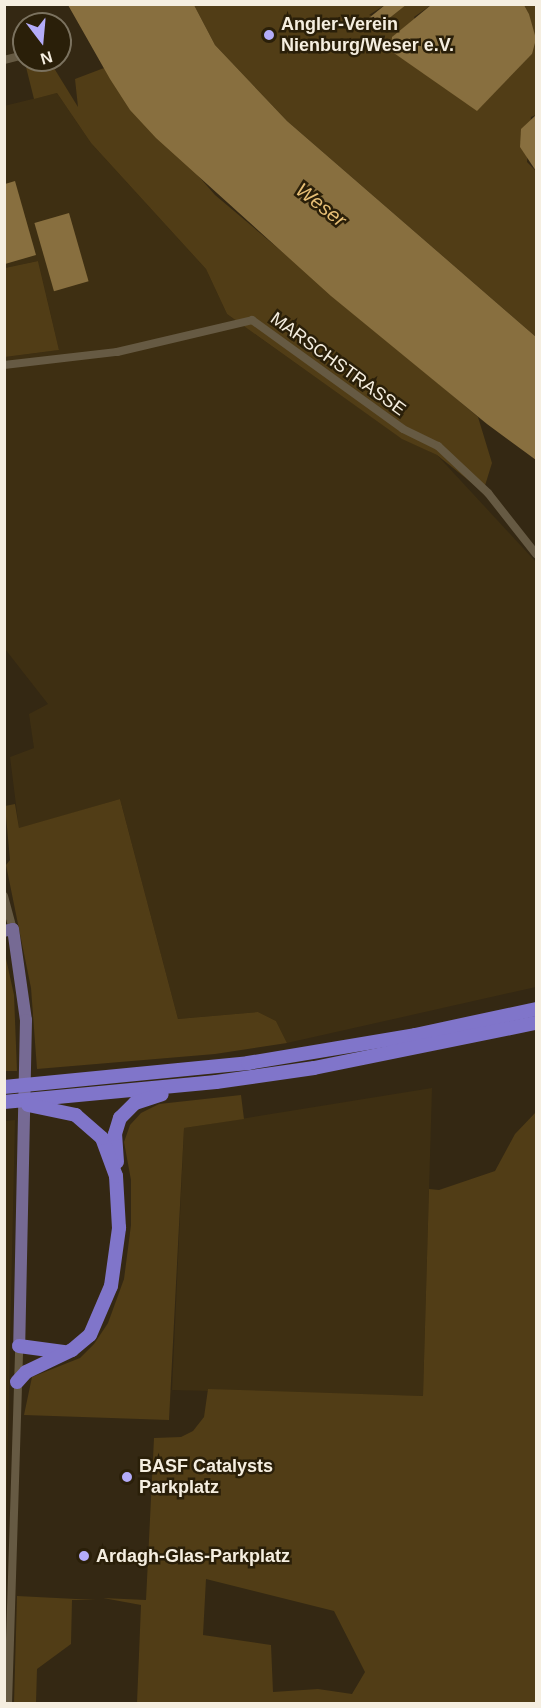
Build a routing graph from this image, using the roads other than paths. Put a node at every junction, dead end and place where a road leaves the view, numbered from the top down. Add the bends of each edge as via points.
1 (4, 365) edge
2 (537, 554) edge
3 (4, 896) edge
4 (8, 930) edge
5 (537, 1009) edge
6 (537, 1023) edge
7 (9, 1083) edge
8 (171, 1089) junction
9 (36, 1093) junction
10 (6, 1101) edge
11 (116, 1176) junction
12 (19, 1346) junction
13 (66, 1352) junction
14 (17, 1382) junction
15 (8, 1704) edge

1 - 2 street, MARSCHSTRASSE via 117,352 252,320 391,420 438,446 488,493
3 - 4 street
4 - 12 main road via 24,992 27,1048
5 - 9 highway via 358,1046 55,1083
6 - 8 highway via 418,1049
7 - 9 highway
8 - 9 highway
8 - 11 highway via 135,1103 120,1118 115,1134
9 - 10 highway
9 - 11 highway via 91,1125 102,1138
11 - 13 highway via 119,1228 111,1286 90,1335
12 - 13 highway
12 - 14 street
13 - 14 highway via 36,1366
14 - 15 street

